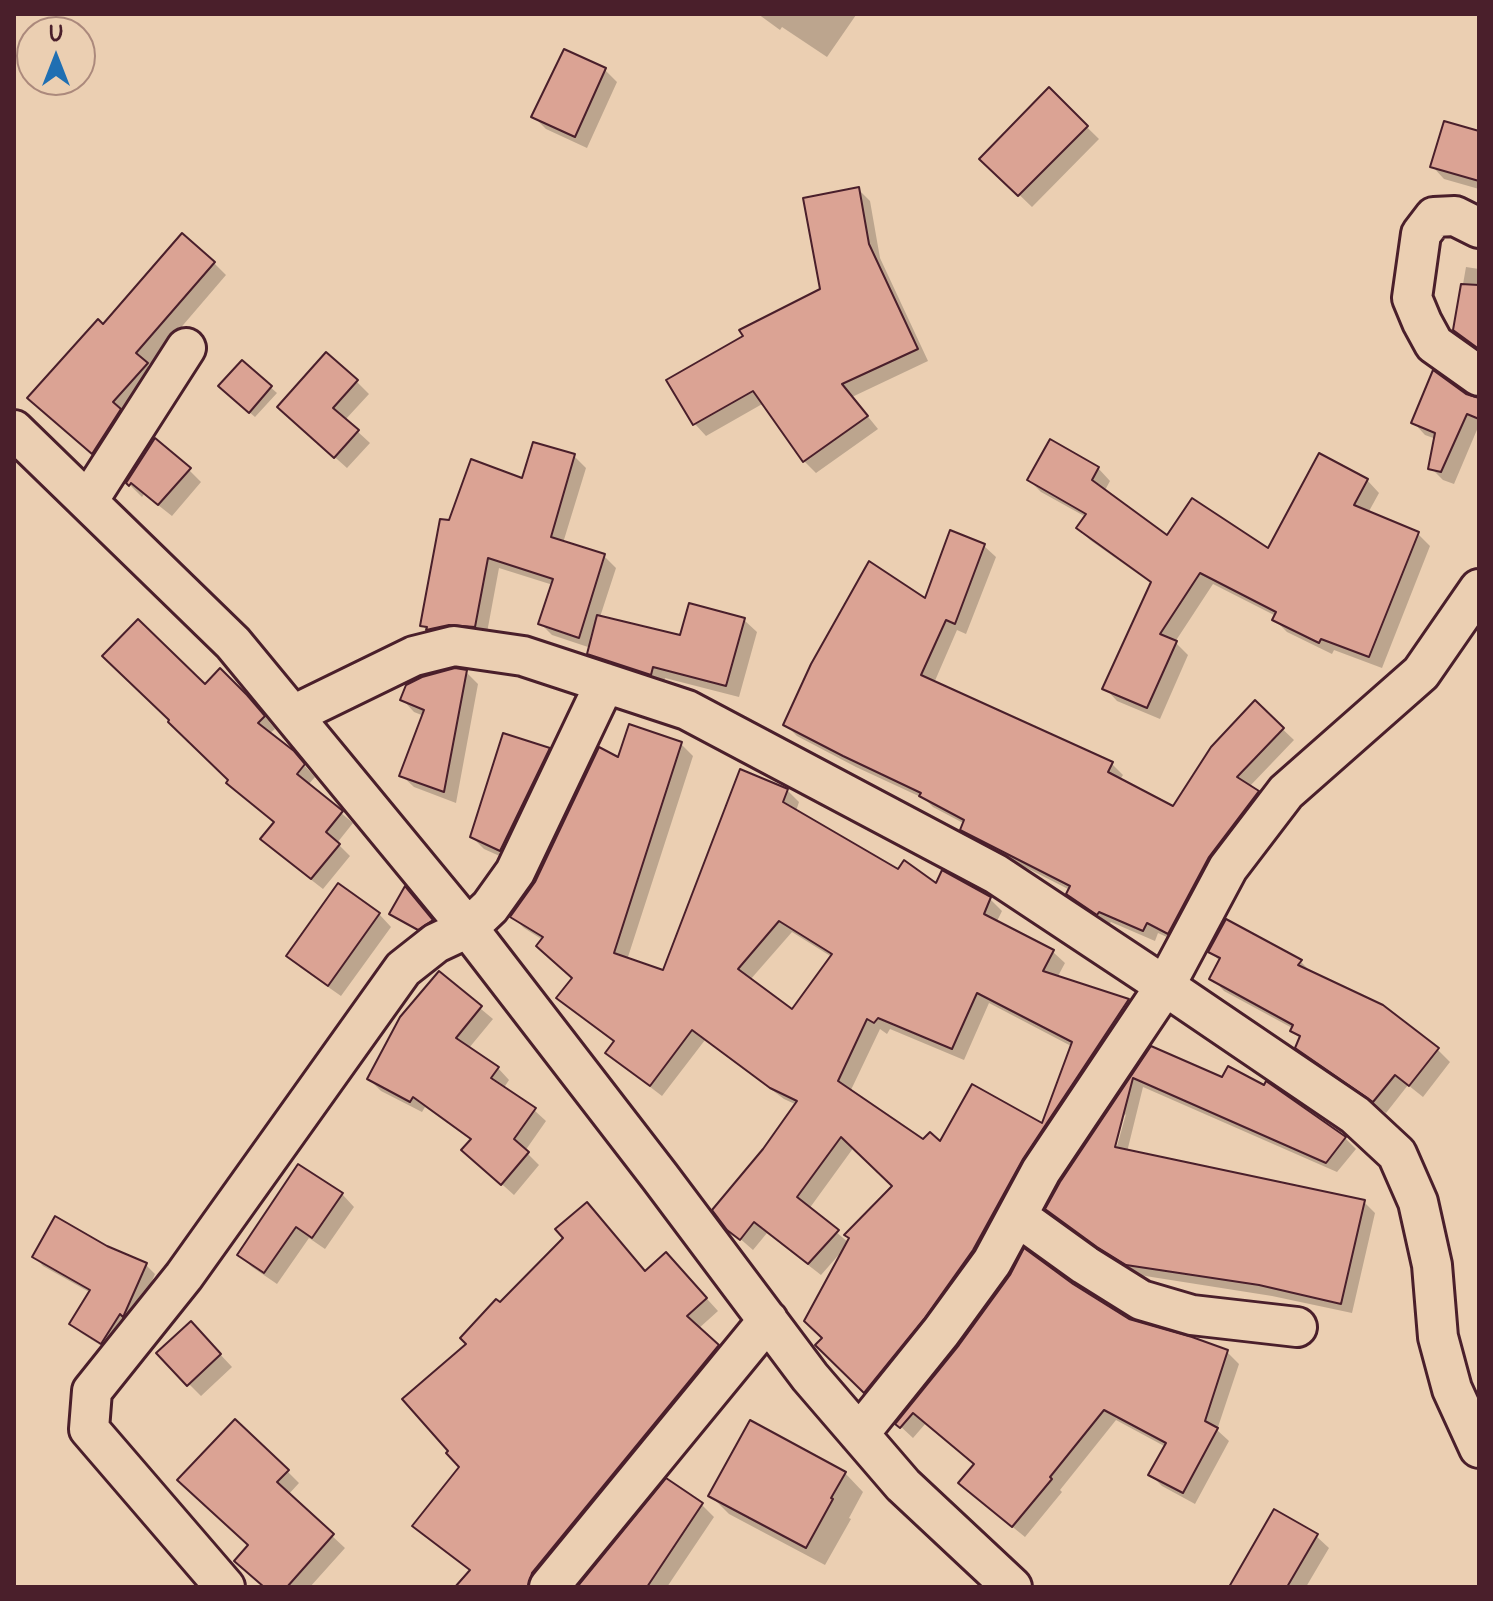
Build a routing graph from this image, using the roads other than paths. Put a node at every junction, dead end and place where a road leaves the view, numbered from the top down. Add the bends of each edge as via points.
1 (1479, 228) edge
2 (186, 348) dead end
3 (1479, 376) edge
4 (14, 430) edge
5 (88, 501) junction
6 (1479, 589) edge
7 (605, 683) junction
8 (293, 715) junction
9 (468, 928) junction
10 (1165, 986) junction
11 (1017, 1216) junction
12 (768, 1320) junction
13 (1297, 1327) dead end
14 (859, 1434) junction
15 (1479, 1448) edge
16 (225, 1587) edge
17 (549, 1587) edge
18 (1012, 1587) edge

1 - 3 street via 1455,216 1434,217 1421,234 1412,298 1434,344
2 - 5 street
4 - 5 street
5 - 8 street via 233,643
6 - 10 street via 1421,673 1286,792 1228,868
7 - 8 street via 523,656 454,646 414,656
7 - 9 street via 515,872
7 - 10 street via 687,710 982,867
8 - 9 street
9 - 12 street
9 - 16 street via 436,943 403,969 184,1276 92,1391 89,1429
10 - 11 street via 1041,1171
10 - 15 street via 1355,1115 1397,1154 1418,1202 1432,1265 1438,1337 1452,1389
11 - 13 street via 1141,1300 1192,1315
11 - 14 street via 992,1262
12 - 14 street
12 - 17 street
14 - 18 street via 903,1485

